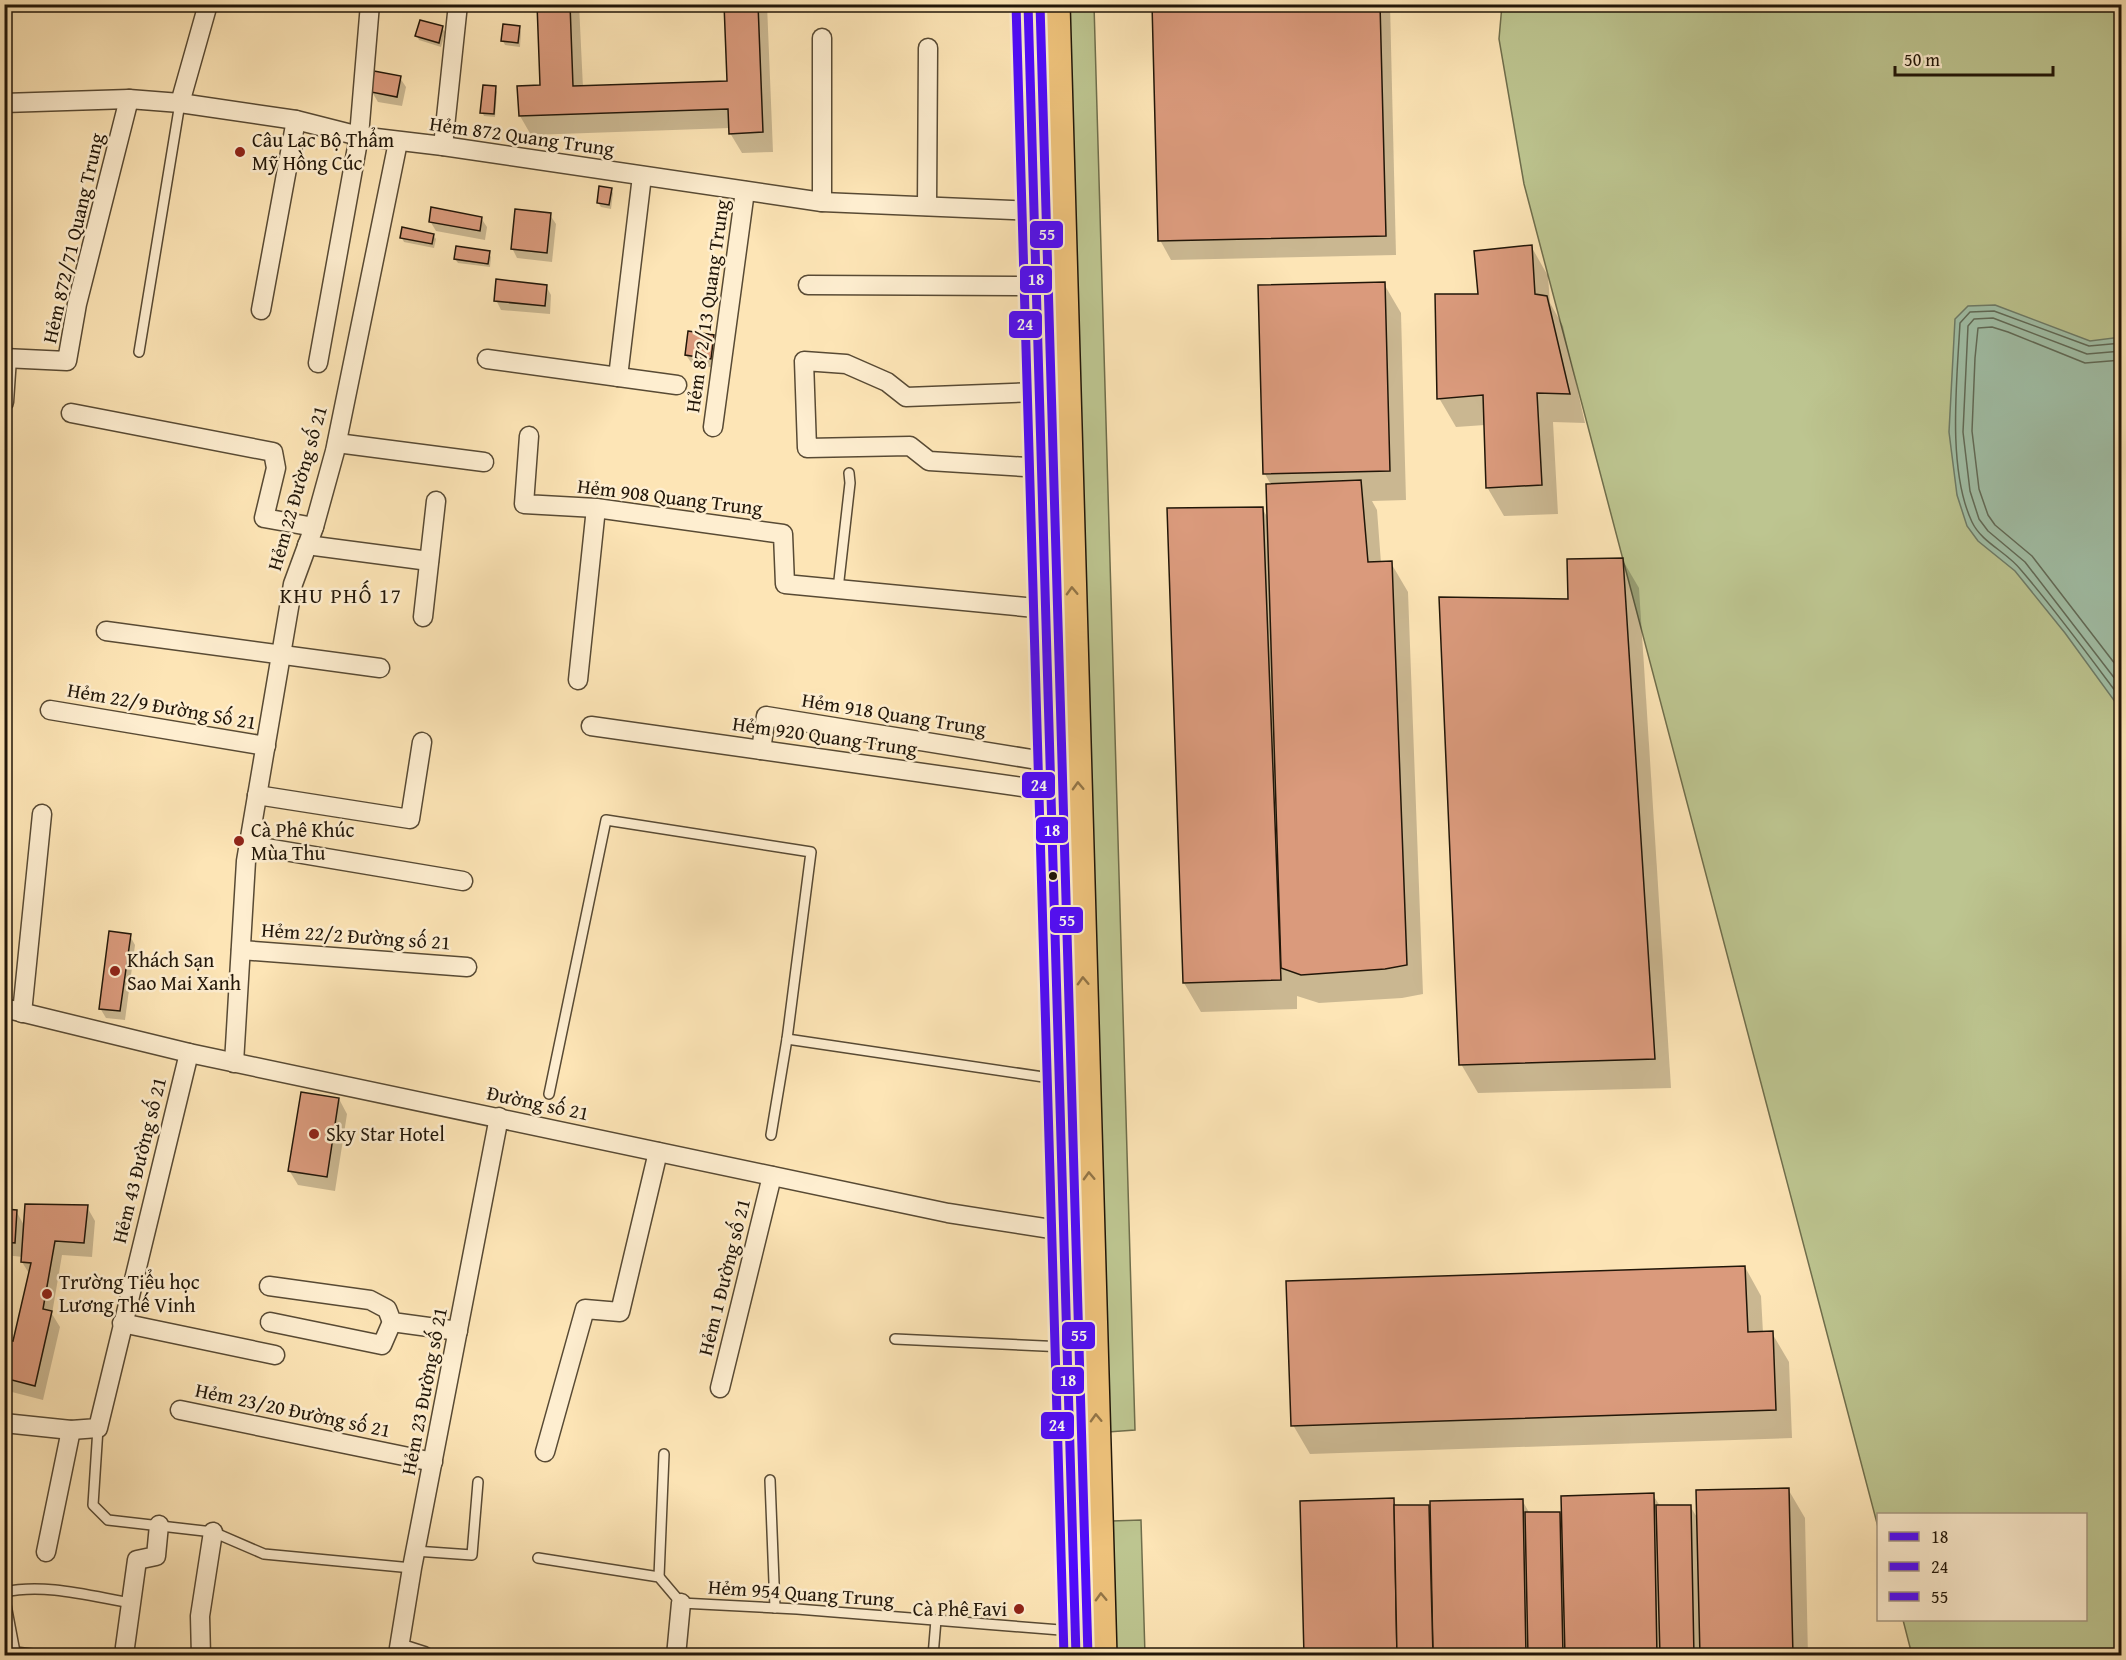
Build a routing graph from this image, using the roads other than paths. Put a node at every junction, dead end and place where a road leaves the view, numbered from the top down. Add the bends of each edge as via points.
1 (208, 4) edge
2 (370, 4) edge
3 (458, 4) edge
4 (1028, 4) edge
5 (1056, 4) edge
6 (822, 38) dead end
7 (928, 48) dead end
8 (129, 99) junction
9 (4, 103) edge
10 (180, 103) junction
11 (296, 120) junction
12 (358, 136) junction
13 (398, 142) junction
14 (443, 146) junction
15 (642, 176) junction
16 (745, 191) junction
17 (822, 202) junction
18 (927, 206) junction
19 (1034, 211) junction
20 (808, 285) dead end
21 (1037, 286) junction
22 (261, 310) dead end
23 (139, 352) dead end
24 (6, 358) edge
25 (487, 359) dead end
26 (318, 363) dead end
27 (618, 377) junction
28 (677, 385) dead end
29 (1039, 392) junction
30 (4, 402) edge
31 (71, 413) dead end
32 (713, 427) dead end
33 (529, 436) dead end
34 (337, 443) junction
35 (484, 462) dead end
36 (1042, 468) junction
37 (849, 473) dead end
38 (436, 501) dead end
39 (596, 508) junction
40 (314, 527) junction
41 (307, 545) junction
42 (429, 561) junction
43 (838, 589) junction
44 (1046, 609) junction
45 (423, 617) dead end
46 (106, 631) dead end
47 (281, 655) junction
48 (380, 668) dead end
49 (578, 680) dead end
50 (50, 710) dead end
51 (591, 726) dead end
52 (422, 742) dead end
53 (266, 746) junction
54 (761, 750) junction
55 (1050, 762) junction
56 (1051, 791) junction
57 (257, 795) junction
58 (42, 814) dead end
59 (249, 845) junction
60 (463, 881) dead end
61 (241, 950) junction
62 (467, 967) dead end
63 (13, 1010) edge
64 (787, 1039) junction
65 (189, 1053) junction
66 (234, 1063) junction
67 (1059, 1079) junction
68 (549, 1094) dead end
69 (499, 1118) junction
70 (771, 1135) dead end
71 (658, 1152) junction
72 (772, 1176) junction
73 (1064, 1231) junction
74 (1091, 1235) junction
75 (269, 1286) dead end
76 (270, 1322) dead end
77 (392, 1322) junction
78 (122, 1323) junction
79 (458, 1331) junction
80 (895, 1340) dead end
81 (1067, 1347) junction
82 (275, 1355) dead end
83 (720, 1388) dead end
84 (180, 1410) dead end
85 (4, 1423) edge
86 (98, 1428) junction
87 (71, 1430) junction
88 (545, 1452) dead end
89 (664, 1454) dead end
90 (433, 1462) junction
91 (1071, 1477) junction
92 (1098, 1477) junction
93 (770, 1480) dead end
94 (478, 1482) dead end
95 (159, 1526) junction
96 (213, 1532) junction
97 (46, 1552) dead end
98 (538, 1558) dead end
99 (414, 1560) junction
100 (659, 1576) junction
101 (4, 1593) edge
102 (130, 1602) junction
103 (681, 1603) junction
104 (775, 1608) junction
105 (936, 1620) junction
106 (1076, 1644) edge
107 (125, 1647) dead end
108 (398, 1652) edge
109 (11, 1654) edge
110 (50, 1656) edge
111 (201, 1656) edge
112 (424, 1656) edge
113 (676, 1656) edge
114 (933, 1656) edge
115 (1103, 1656) edge

1 - 10 street
2 - 12 street
3 - 14 street
4 - 19 main road
74 -> 5 main road
6 - 17 street
7 - 18 street
8 - 9 street, Hẻm 872 Quang Trung
8 - 10 street, Hẻm 872 Quang Trung
8 - 24 street, Hẻm 872/71 Quang Trung via 76,304 67,361
10 - 11 street, Hẻm 872 Quang Trung
10 - 23 lane
11 - 12 street, Hẻm 872 Quang Trung
11 - 22 street
12 - 13 street, Hẻm 872 Quang Trung
12 - 26 street
13 - 14 street, Hẻm 872 Quang Trung
13 - 34 street, Hẻm 22 Đường số 21
14 - 15 street, Hẻm 872 Quang Trung
15 - 16 street, Hẻm 872 Quang Trung
15 - 27 street
16 - 17 street, Hẻm 872 Quang Trung
16 - 32 street, Hẻm 872/13 Quang Trung
17 - 18 street, Hẻm 872 Quang Trung
18 - 19 street, Hẻm 872 Quang Trung
19 - 21 main road
20 - 21 street
21 - 29 main road
24 - 30 street
25 - 27 street
27 - 28 street
29 - 36 main road
29 - 36 street via 906,397 887,382 846,364 804,361 807,448 910,446 929,461
31 - 40 street via 273,452 276,468 264,518
33 - 39 street, Hẻm 908 Quang Trung via 524,504
34 - 35 street
34 - 40 street, Hẻm 22 Đường số 21
36 - 44 main road
37 - 43 lane
38 - 42 street
39 - 43 street, Hẻm 908 Quang Trung via 783,534 785,585
39 - 49 street
40 - 41 street, Hẻm 22 Đường số 21
41 - 42 street
41 - 47 street, Hẻm 22 Đường số 21 via 293,584
42 - 45 street
43 - 44 street, Hẻm 908 Quang Trung
44 - 55 main road
46 - 47 street
47 - 48 street
47 - 53 street, Hẻm 22 Đường số 21
50 - 53 street, Hẻm 22/9 Đường Số 21
51 - 54 street, Hẻm 920 Quang Trung
52 - 57 street via 410,819
53 - 57 street, Hẻm 22 Đường số 21
54 - 55 street, Hẻm 918 Quang Trung via 766,716
54 - 56 street, Hẻm 920 Quang Trung
55 - 56 main road
56 - 67 main road
57 - 59 street, Hẻm 22 Đường số 21
58 - 63 street
59 - 60 street
59 - 61 street, Hẻm 22 Đường số 21
61 - 62 street, Hẻm 22/2 Đường số 21
61 - 66 street, Hẻm 22 Đường số 21
63 - 65 street, Đường số 21
64 - 67 lane
64 - 68 lane via 811,852 606,820
64 - 70 lane
65 - 66 street, Đường số 21
65 - 78 street, Hẻm 43 Đường số 21
66 - 69 street, Đường số 21
67 - 73 main road
69 - 71 street, Đường số 21
69 - 79 street, Hẻm 23 Đường số 21
71 - 72 street, Đường số 21
71 - 88 street via 620,1312 585,1309
72 - 73 street, Đường số 21 via 948,1213
72 - 83 street, Hẻm 1 Đường số 21
73 - 74 main road
73 - 81 main road
92 -> 74 main road
75 - 77 street via 370,1300 387,1309
76 - 77 street via 382,1345
77 - 79 street
78 - 82 street
78 - 86 street, Hẻm 43 Đường số 21
79 - 90 street, Hẻm 23 Đường số 21
80 - 81 lane
81 - 91 main road
84 - 90 street, Hẻm 23/20 Đường số 21
85 - 87 street
86 - 87 street
86 - 95 lane, Hẻm 43 Đường số 21 via 93,1505 108,1520
87 - 97 street
89 - 100 lane
90 - 99 street, Hẻm 23 Đường số 21
91 - 92 main road
91 - 106 main road
115 -> 92 main road
93 - 104 lane
94 - 99 lane via 472,1555
95 - 96 lane
95 - 102 street via 156,1556 138,1560
96 - 99 lane via 264,1554
96 - 111 street via 200,1616
98 - 100 lane
99 - 108 street, Hẻm 23 Đường số 21
100 - 103 lane, Hẻm 954 Quang Trung
101 - 102 lane via 22,1588
101 - 109 lane
102 - 107 street
103 - 104 lane, Hẻm 954 Quang Trung
103 - 113 street
104 - 105 lane, Hẻm 954 Quang Trung
105 - 106 lane, Hẻm 954 Quang Trung
105 - 114 lane
108 - 112 street, Hẻm 23 Đường số 21
109 - 110 lane

